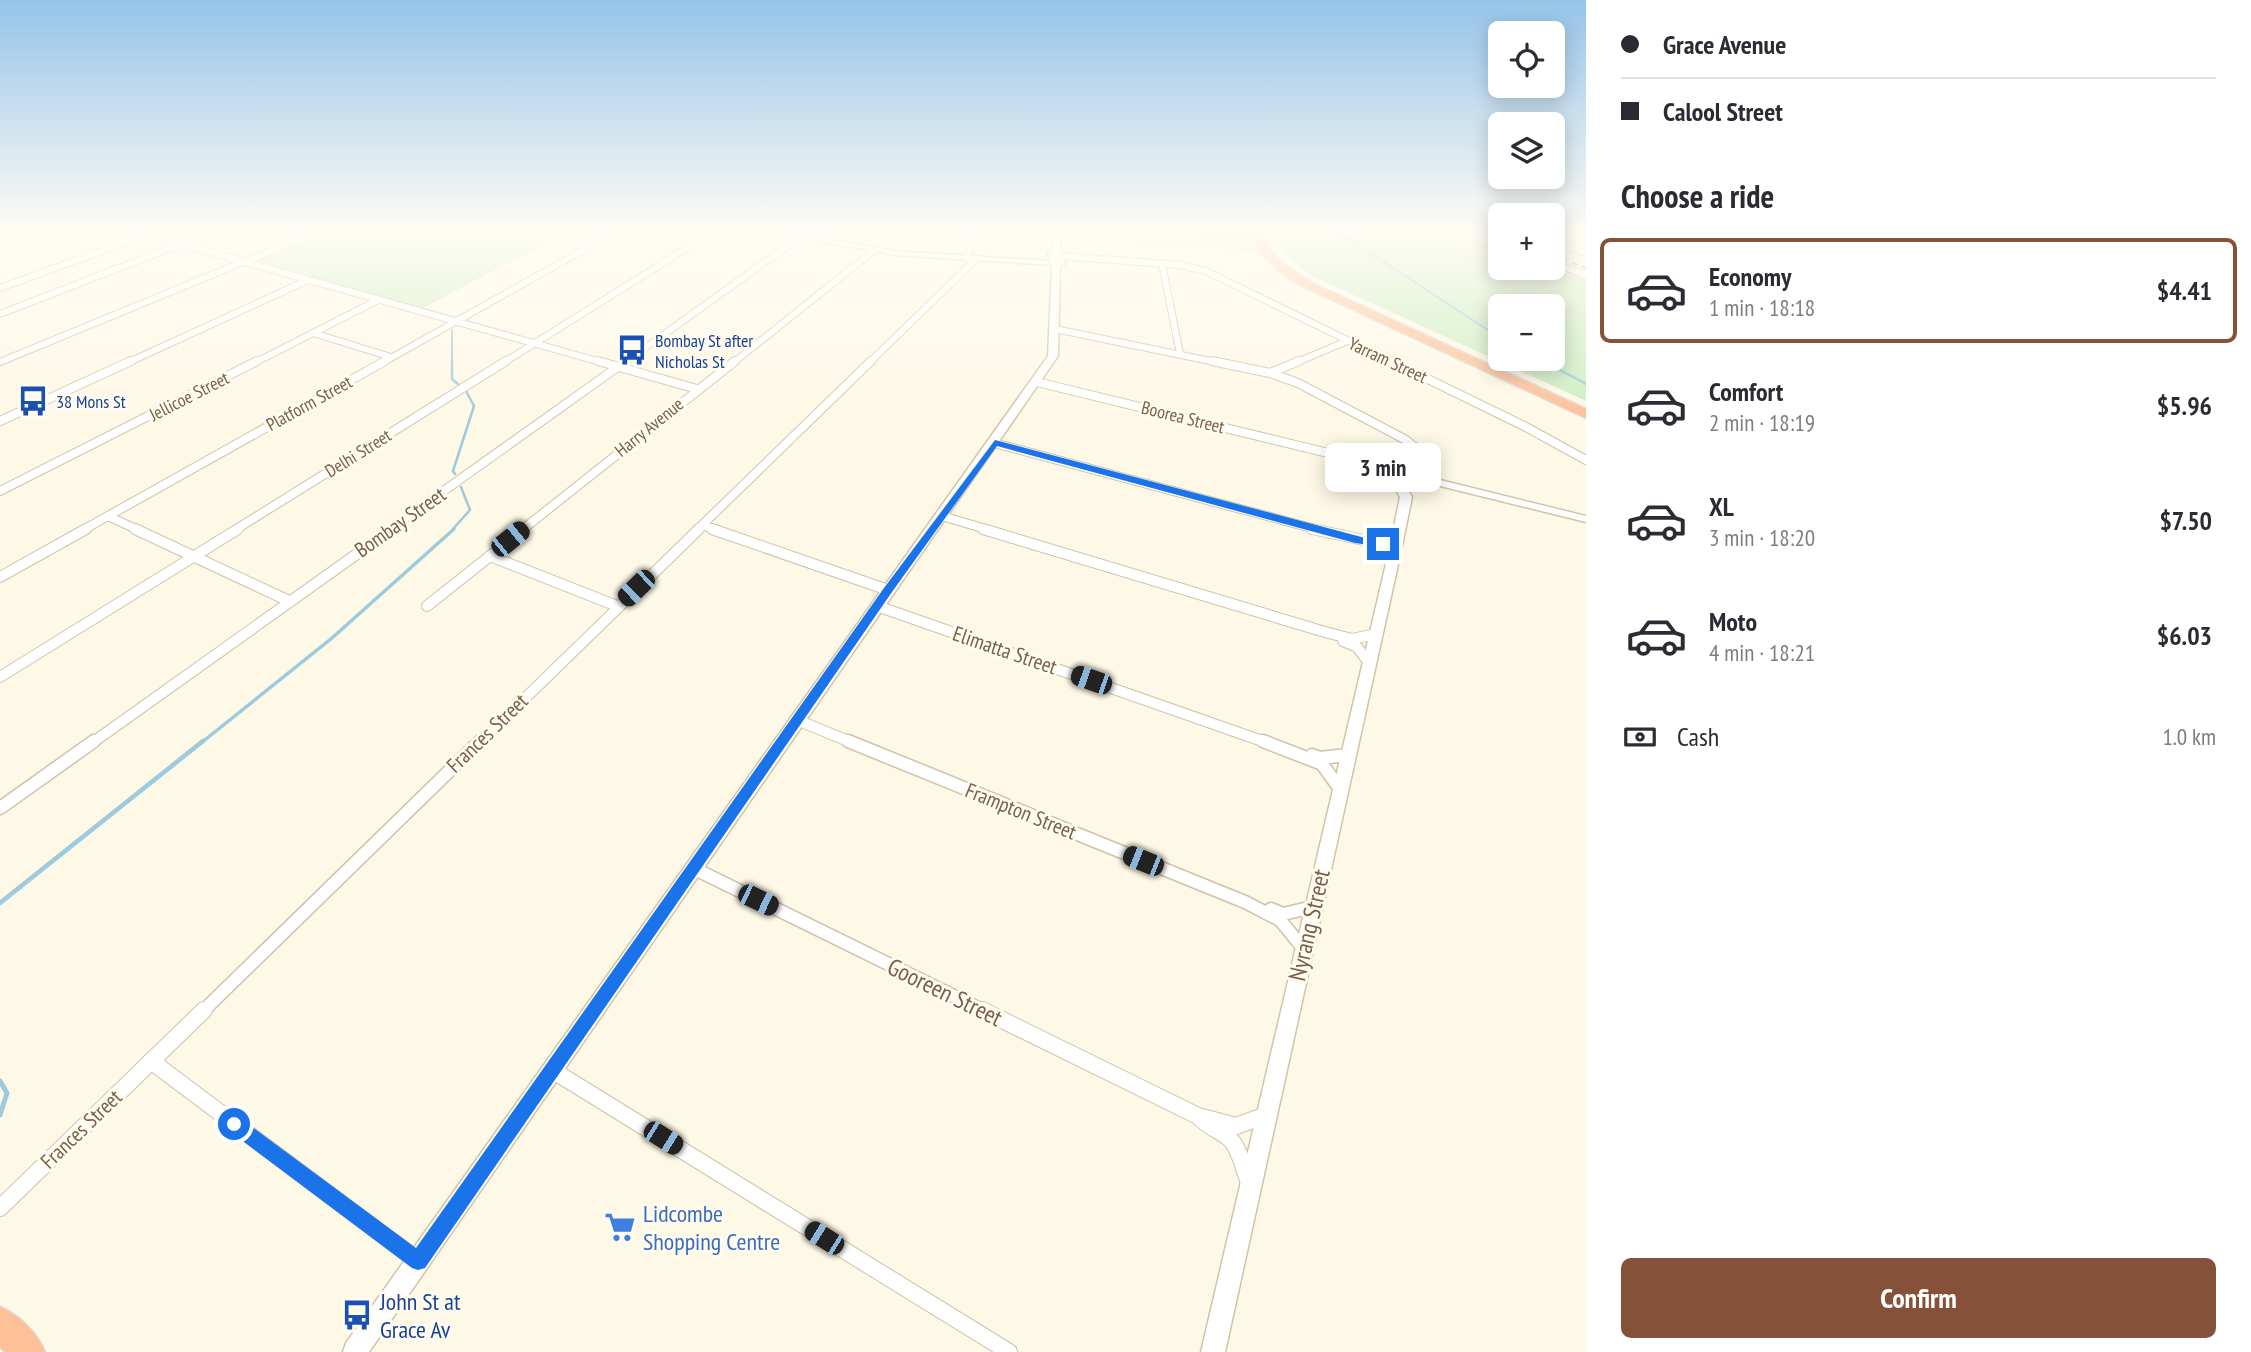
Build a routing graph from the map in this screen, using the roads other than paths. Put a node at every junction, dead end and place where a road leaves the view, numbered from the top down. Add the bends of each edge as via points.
1 (54, 293) edge
2 (168, 293) edge
3 (279, 293) edge
4 (354, 293) edge
5 (506, 293) edge
6 (614, 293) edge
7 (722, 293) edge
8 (819, 293) edge
9 (937, 293) edge
10 (1056, 293) edge
11 (1168, 293) edge
12 (1251, 293) edge
13 (1324, 293) edge
14 (1338, 293) edge
15 (378, 300) junction
16 (0, 314) edge
17 (455, 321) junction
18 (1055, 329) junction
19 (313, 333) junction
20 (1347, 341) junction
21 (534, 343) junction
22 (1180, 354) junction
23 (391, 357) junction
24 (0, 362) edge
25 (617, 368) junction
26 (1270, 373) junction
27 (1037, 382) junction
28 (697, 389) junction
29 (1586, 406) edge
30 (1586, 414) edge
31 (0, 421) edge
32 (995, 443) junction
33 (1586, 460) edge
34 (1412, 474) junction
35 (0, 491) edge
36 (108, 516) junction
37 (942, 516) junction
38 (1586, 519) edge
39 (702, 525) junction
40 (1355, 540) junction
41 (1397, 540) junction
42 (489, 556) junction
43 (193, 557) junction
44 (1392, 563) junction
45 (0, 577) edge
46 (888, 590) junction
47 (289, 601) junction
48 (427, 606) dead end
49 (617, 606) junction
50 (877, 606) junction
51 (1325, 632) junction
52 (1376, 634) junction
53 (1370, 664) junction
54 (0, 677) edge
55 (797, 720) junction
56 (1292, 751) junction
57 (1348, 755) junction
58 (1340, 789) junction
59 (0, 808) edge
60 (693, 869) junction
61 (1245, 902) junction
62 (1313, 907) junction
63 (1303, 948) junction
64 (151, 1061) junction
65 (552, 1070) junction
66 (1266, 1115) junction
67 (1198, 1116) junction
68 (1250, 1188) junction
69 (0, 1208) edge
70 (418, 1261) junction
71 (0, 1323) edge
72 (28, 1352) edge
73 (355, 1352) edge
74 (1009, 1352) edge
75 (1213, 1352) edge

1 - 16 street
2 - 24 street
3 - 31 street
4 - 15 street
5 - 17 street, Platform Street
6 - 21 street, Delhi Street
7 - 25 street, Bombay Street
8 - 28 street, Harry Avenue
9 - 39 street, Frances Street
10 - 18 street
11 - 22 street
12 - 20 street, Yarram Street
13 - 30 highway
14 - 29 highway
15 - 17 street
15 - 19 street, Jellicoe Street
17 - 21 street
17 - 23 street, Platform Street
18 - 22 street
18 - 27 street via 1053,356
19 - 23 street
19 - 35 street, Jellicoe Street
20 - 26 street
20 - 33 street, Yarram Street
21 - 25 street
21 - 43 street, Delhi Street
22 - 26 street
23 - 36 street, Platform Street
25 - 28 street
25 - 47 street, Bombay Street
26 - 34 street via 1406,440 1420,452
27 - 32 street
27 - 34 street, Boorea Street
28 - 42 street, Harry Avenue
32 - 37 street
32 - 40 street
34 - 38 street, Boorea Street
34 - 41 street, Nyrang Street
36 - 43 street
36 - 45 street, Platform Street
37 - 46 street
37 - 51 street
39 - 46 street
39 - 49 street, Frances Street
40 - 41 street via 1373,544
40 - 44 street via 1374,547
41 - 44 street, Nyrang Street
42 - 48 street, Harry Avenue
42 - 49 street
43 - 47 street
43 - 54 street, Delhi Street
44 - 52 street, Nyrang Street
46 - 50 street
47 - 59 street, Bombay Street
49 - 64 street, Frances Street
50 - 55 street
50 - 56 street, Elimatta Street
51 - 52 street via 1352,639
51 - 53 street via 1351,643
52 - 53 street, Nyrang Street
53 - 57 street, Nyrang Street
55 - 60 street
55 - 61 street, Frampton Street
56 - 57 street, Elimatta Street via 1320,758
56 - 58 street, Elimatta Street via 1322,764
57 - 58 street, Nyrang Street
58 - 62 street, Nyrang Street
60 - 65 street
60 - 67 street, Gooreen Street
61 - 62 street, Frampton Street via 1283,914
61 - 63 street, Frampton Street via 1280,920
62 - 63 street, Nyrang Street
63 - 66 street, Nyrang Street
64 - 69 street, Frances Street
64 - 70 street
65 - 70 street
65 - 74 street
66 - 67 street, Gooreen Street via 1236,1126
66 - 68 street, Nyrang Street
67 - 68 street, Gooreen Street via 1234,1144
68 - 75 street, Nyrang Street
70 - 73 street
71 - 72 highway

